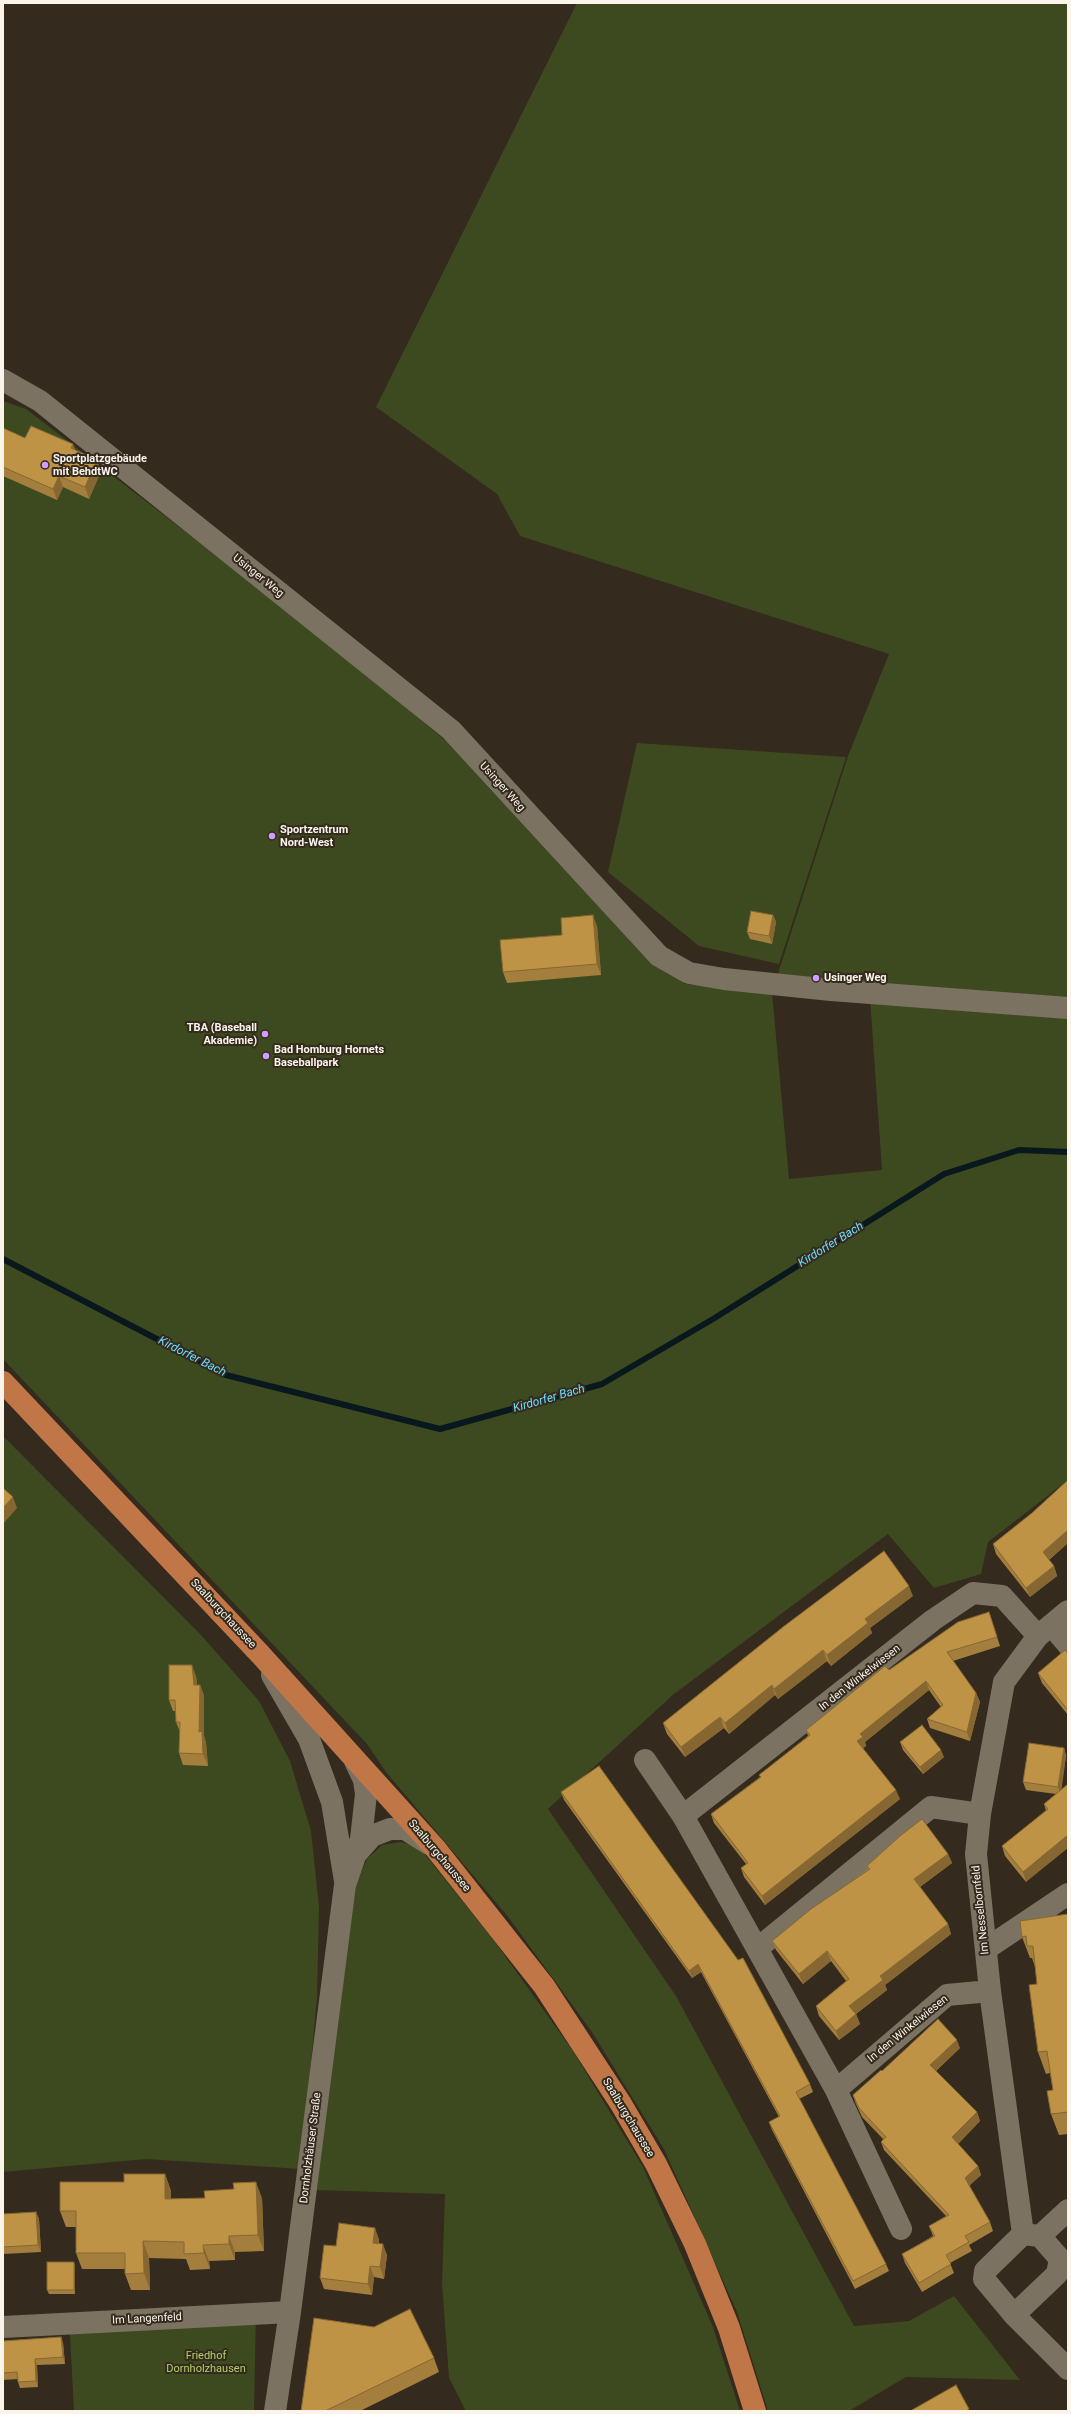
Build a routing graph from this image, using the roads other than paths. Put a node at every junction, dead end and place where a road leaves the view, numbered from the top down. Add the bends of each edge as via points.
1 (3, 380) edge
2 (1068, 1008) edge
3 (3, 1382) edge
4 (1068, 1611) edge
5 (1045, 1631) junction
6 (1068, 1645) edge
7 (260, 1654) junction
8 (353, 1758) junction
9 (645, 1760) dead end
10 (980, 1814) junction
11 (683, 1816) junction
12 (435, 1848) junction
13 (357, 1853) junction
14 (346, 1885) junction
15 (1068, 1894) edge
16 (758, 1948) junction
17 (986, 1949) junction
18 (990, 1990) junction
19 (836, 2090) junction
20 (1068, 2210) edge
21 (901, 2228) dead end
22 (1031, 2235) junction
23 (290, 2312) junction
24 (1014, 2315) junction
25 (3, 2327) edge
26 (1068, 2369) edge
27 (275, 2411) edge
28 (756, 2411) edge

1 - 2 street, Usinger Weg via 40,401 450,730 659,956 689,972 724,979 830,990
3 - 7 main road, Saalburgchaussee
4 - 5 street, Im Nesselbornfeld
5 - 6 street, In den Winkelwiesen
5 - 10 street, Im Nesselbornfeld via 1004,1682
5 - 11 street, In den Winkelwiesen via 1002,1596 973,1593 933,1620
7 - 8 main road, Saalburgchaussee
7 - 14 street, Dornholzhäuser Straße via 309,1739 332,1802
8 - 12 main road, Saalburgchaussee
8 - 13 street, Dornholzhäuser Straße via 360,1770 366,1794
9 - 11 street
10 - 16 street via 931,1807
10 - 17 street, Im Nesselbornfeld via 976,1854
11 - 16 street
12 - 13 street, Dornholzhäuser Straße via 405,1829 390,1829 372,1836
12 - 28 main road, Saalburgchaussee via 544,1986 621,2104 656,2164 695,2244 728,2328
13 - 14 street, Dornholzhäuser Straße
14 - 23 street, Dornholzhäuser Straße
15 - 17 street
16 - 19 street
17 - 18 street, Im Nesselbornfeld
18 - 19 street, In den Winkelwiesen via 947,1995
18 - 22 street, Im Nesselbornfeld
19 - 21 street
20 - 22 street
22 - 24 street via 1060,2259 1057,2274
22 - 24 street via 985,2271 984,2279
23 - 25 street, Im Langenfeld
23 - 27 street, Dornholzhäuser Straße
24 - 26 street

